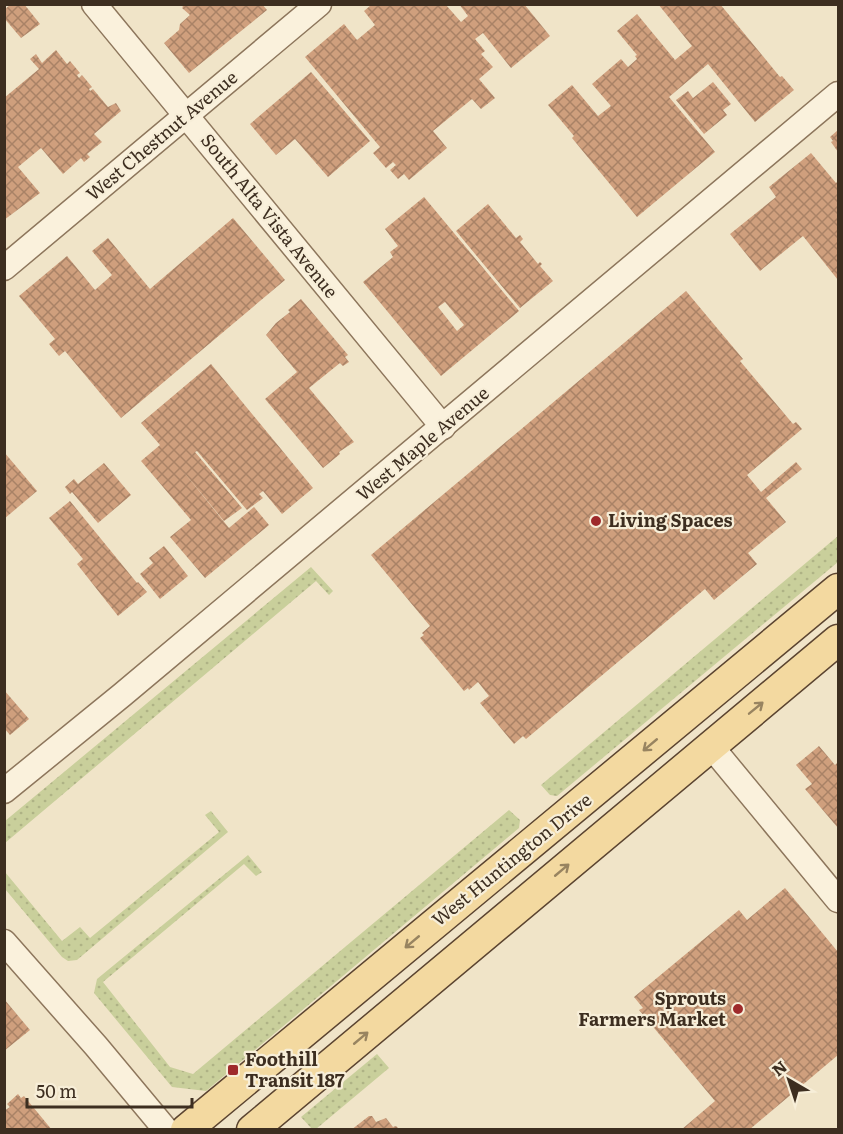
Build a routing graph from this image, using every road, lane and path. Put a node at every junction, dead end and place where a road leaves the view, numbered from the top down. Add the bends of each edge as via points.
1 (94, 4) edge
2 (319, 4) edge
3 (838, 94) edge
4 (187, 115) junction
5 (4, 267) edge
6 (443, 427) junction
7 (838, 589) edge
8 (795, 625) junction
9 (838, 640) edge
10 (710, 745) junction
11 (604, 784) junction
12 (4, 790) edge
13 (838, 900) edge
14 (517, 907) junction
15 (4, 942) edge
16 (166, 1130) edge
17 (186, 1130) edge
18 (252, 1130) edge

1 - 4 street, South Alta Vista Avenue
2 - 4 street, West Chestnut Avenue
3 - 6 street, West Maple Avenue
4 - 5 street, West Chestnut Avenue
4 - 6 street, South Alta Vista Avenue
6 - 12 street, West Maple Avenue
7 - 8 main road, West Huntington Drive
8 - 10 main road via 777,659 715,712
8 -> 11 main road, West Huntington Drive
10 -> 9 main road, West Huntington Drive
10 - 13 street
14 -> 10 main road, West Huntington Drive
11 - 14 main road via 597,809 581,828 516,882 513,897
11 -> 17 main road, West Huntington Drive
18 -> 14 main road, West Huntington Drive
15 - 16 street

